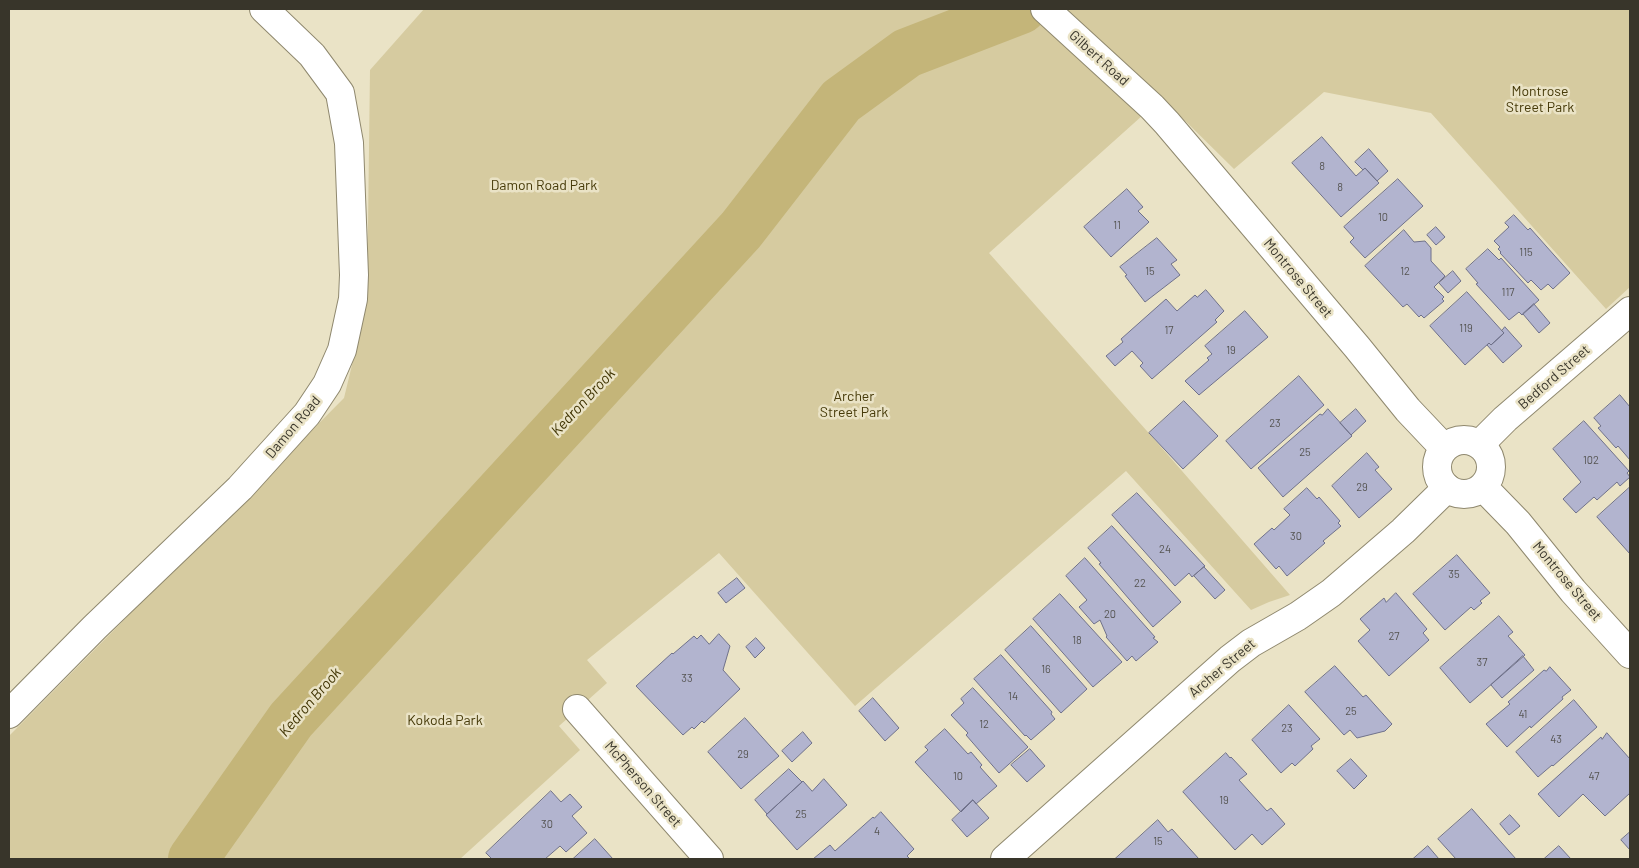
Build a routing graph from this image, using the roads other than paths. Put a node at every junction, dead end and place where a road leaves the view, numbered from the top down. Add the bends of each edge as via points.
1 (264, 9) edge
2 (1045, 9) edge
3 (1152, 107) joint
4 (1630, 310) edge
5 (1480, 444) junction
6 (1444, 448) junction
7 (1447, 488) junction
8 (1483, 488) junction
9 (1630, 654) edge
10 (577, 709) dead end
11 (9, 714) edge
12 (709, 859) edge
13 (1005, 859) edge

1 - 11 street, Damon Road via 312,56 340,93 349,143 354,275 353,299 342,350 327,384 307,414 240,488
2 - 3 street, Gilbert Road
3 - 6 street, Montrose Street via 1408,410
4 - 5 street, Bedford Street
5 - 6 street via 1465,439
5 - 8 street via 1492,465
6 - 7 street via 1437,465 1441,482
7 - 8 street via 1469,494
7 - 13 street, Archer Street via 1403,531 1325,597 1230,659
8 - 9 street, Montrose Street via 1518,523 1572,591
10 - 12 street, McPherson Street

